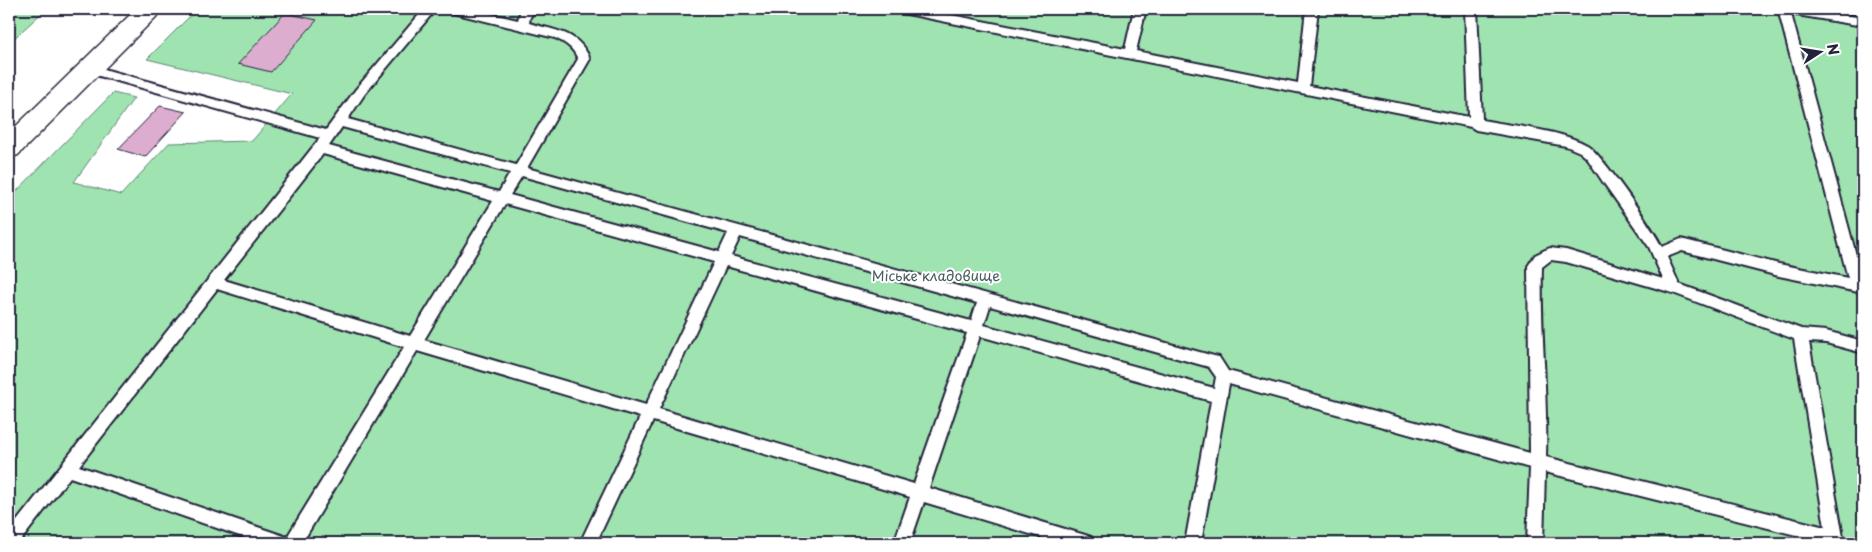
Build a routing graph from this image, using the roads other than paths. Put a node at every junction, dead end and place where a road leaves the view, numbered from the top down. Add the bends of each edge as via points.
1 (150, 9) edge
2 (430, 9) edge
3 (453, 9) edge
4 (530, 9) edge
5 (902, 9) edge
6 (972, 9) edge
7 (1140, 9) edge
8 (1312, 9) edge
9 (1471, 9) edge
10 (1785, 9) edge
11 (967, 21) junction
12 (1863, 22) edge
13 (523, 25) junction
14 (1130, 54) junction
15 (89, 69) junction
16 (1303, 89) junction
17 (340, 121) junction
18 (1476, 125) junction
19 (329, 136) junction
20 (9, 148) edge
21 (320, 148) junction
22 (519, 170) junction
23 (502, 198) junction
24 (736, 230) junction
25 (1659, 254) junction
26 (723, 259) junction
27 (214, 283) junction
28 (1860, 286) edge
29 (1674, 288) junction
30 (986, 298) junction
31 (976, 329) junction
32 (1801, 334) junction
33 (414, 345) junction
34 (1863, 347) edge
35 (1223, 376) junction
36 (1219, 396) junction
37 (650, 413) junction
38 (1539, 463) junction
39 (68, 469) junction
40 (920, 492) junction
41 (1836, 540) edge
42 (9, 543) edge
43 (282, 543) edge
44 (293, 543) edge
45 (588, 543) edge
46 (902, 543) edge
47 (1085, 543) edge
48 (1193, 543) edge
49 (1535, 543) edge

1 - 15 main road
2 - 17 lane via 360,92
3 - 13 lane
4 - 13 lane via 524,16
5 - 11 lane
6 - 11 lane
7 - 14 lane
8 - 16 lane
9 - 18 lane
10 - 12 lane
10 - 28 lane
11 - 14 lane
13 - 22 lane via 572,40 581,48 584,59
14 - 16 lane
15 - 19 lane
15 - 20 main road
16 - 18 lane
17 - 19 lane
17 - 22 lane
18 - 25 lane via 1569,142 1584,149 1608,178
19 - 21 lane
21 - 23 lane
21 - 27 lane
22 - 23 lane
22 - 24 lane
23 - 26 lane
23 - 33 lane
24 - 26 lane
24 - 30 lane
25 - 28 lane via 1681,245
25 - 29 lane
26 - 31 lane
26 - 37 lane
27 - 33 lane
27 - 39 lane
29 - 32 lane
29 - 38 lane via 1566,256 1550,254 1540,259 1535,266 1534,294
30 - 31 lane
30 - 35 lane via 1214,362
31 - 36 lane
31 - 40 lane
32 - 34 lane
32 - 41 lane
33 - 37 lane
33 - 44 lane
35 - 36 lane
35 - 38 lane
36 - 48 lane
37 - 40 lane
37 - 45 lane
38 - 41 lane
38 - 49 lane
39 - 42 lane
39 - 43 lane
40 - 46 lane
40 - 47 lane

